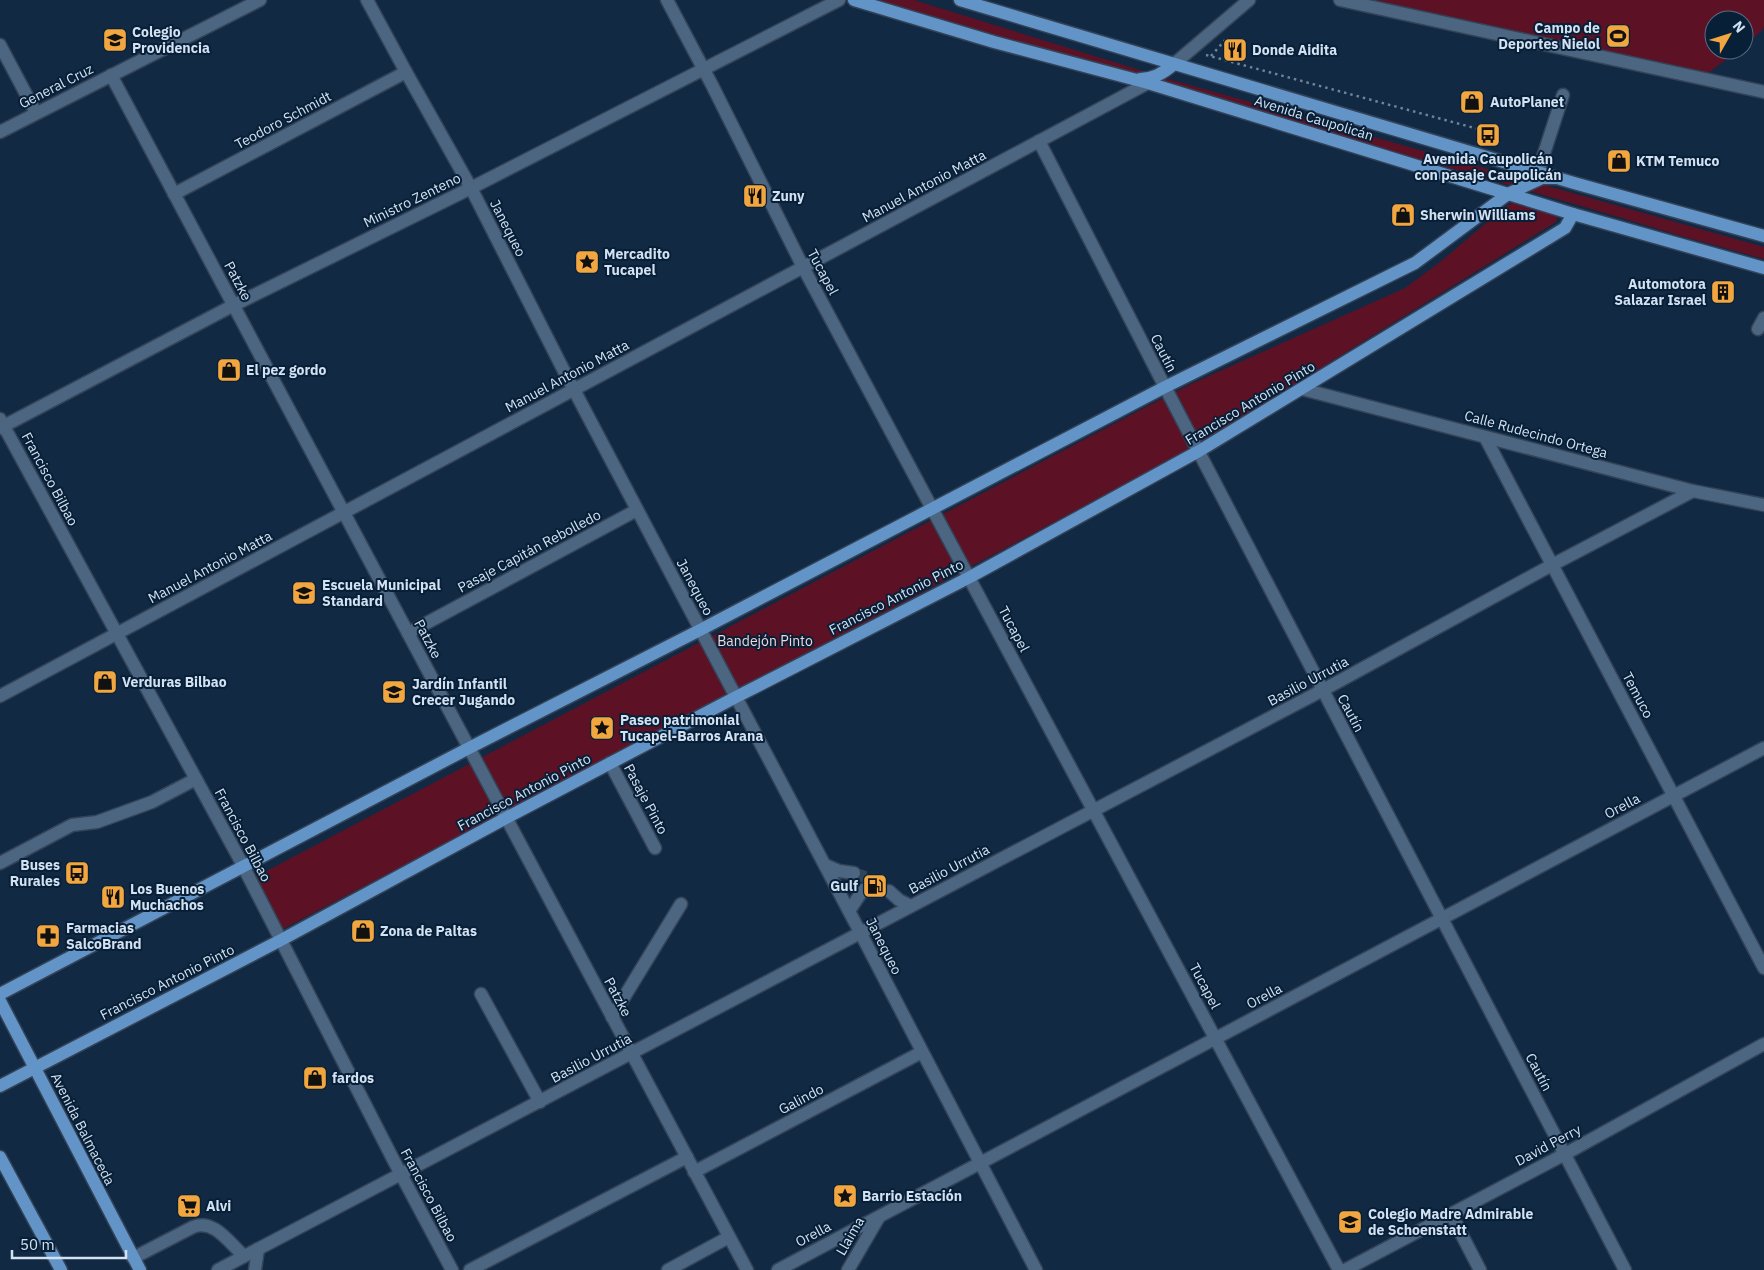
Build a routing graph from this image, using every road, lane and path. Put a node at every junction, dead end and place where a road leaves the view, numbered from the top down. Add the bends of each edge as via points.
1 (260, 0) edge
2 (367, 0) edge
3 (667, 0) edge
4 (839, 0) edge
5 (854, 0) edge
6 (960, 0) edge
7 (1249, 0) edge
8 (1340, 0) edge
9 (0, 45) edge
10 (1190, 51) junction
11 (1174, 64) junction
12 (705, 70) junction
13 (406, 72) junction
14 (111, 75) junction
15 (1125, 77) junction
16 (1148, 83) junction
17 (1764, 92) edge
18 (1563, 95) dead end
19 (36, 113) junction
20 (0, 132) edge
21 (1493, 133) dead end
22 (1038, 142) junction
23 (1538, 172) junction
24 (1556, 178) junction
25 (471, 188) junction
26 (174, 194) junction
27 (1508, 194) junction
28 (1574, 214) junction
29 (1764, 236) edge
30 (803, 267) junction
31 (1764, 268) edge
32 (234, 305) junction
33 (1165, 387) junction
34 (574, 389) junction
35 (1302, 390) junction
36 (1, 424) edge
37 (1485, 437) junction
38 (1199, 451) junction
39 (1693, 491) junction
40 (1764, 505) edge
41 (933, 508) junction
42 (638, 510) junction
43 (344, 512) junction
44 (1552, 565) junction
45 (970, 576) junction
46 (700, 630) junction
47 (408, 633) junction
48 (117, 634) junction
49 (1323, 690) junction
50 (0, 696) edge
51 (736, 697) junction
52 (469, 748) junction
53 (1764, 748) edge
54 (610, 763) junction
55 (196, 779) junction
56 (1674, 796) junction
57 (1094, 810) junction
58 (506, 818) junction
59 (655, 848) dead end
60 (0, 862) edge
61 (825, 865) junction
62 (244, 867) junction
63 (854, 873) tunnel mouth
64 (863, 890) dead end
65 (889, 891) tunnel mouth
66 (681, 904) dead end
67 (911, 906) junction
68 (849, 911) junction
69 (1442, 919) junction
70 (860, 932) junction
71 (281, 940) junction
72 (1764, 968) edge
73 (0, 994) edge
74 (481, 994) dead end
75 (0, 1001) edge
76 (612, 1017) junction
77 (1216, 1038) junction
78 (1764, 1044) edge
79 (922, 1052) junction
80 (631, 1053) junction
81 (34, 1068) junction
82 (0, 1086) edge
83 (540, 1102) junction
84 (1565, 1154) junction
85 (0, 1157) edge
86 (687, 1157) junction
87 (980, 1163) junction
88 (694, 1172) junction
89 (401, 1175) junction
90 (1451, 1214) junction
91 (879, 1217) junction
92 (729, 1237) junction
93 (258, 1249) junction
94 (244, 1256) junction
95 (133, 1258) junction
96 (61, 1270) edge
97 (140, 1270) edge
98 (218, 1270) edge
99 (255, 1270) edge
100 (452, 1270) edge
101 (470, 1270) edge
102 (668, 1270) edge
103 (747, 1270) edge
104 (778, 1270) edge
105 (848, 1270) edge
106 (1036, 1270) edge
107 (1339, 1270) edge
108 (1345, 1270) edge
109 (1480, 1270) edge
110 (1625, 1270) edge

1 - 14 street, General Cruz
2 - 13 street, Janequeo
3 - 12 street, Tucapel
4 - 12 street, Ministro Zenteno
5 - 15 main road, Avenida Caupolicán
6 - 11 main road, Avenida Caupolicán
7 - 10 street
8 - 17 street
9 - 19 street
10 - 11 street
10 - 21 path
11 - 15 main road via 1154,77
11 - 23 main road, Avenida Caupolicán
12 - 25 street, Ministro Zenteno
12 - 30 street, Tucapel
13 - 25 street, Janequeo
13 - 26 street, Teodoro Schmidt
14 - 19 street, General Cruz
14 - 26 street, Patzke
15 - 16 main road, Avenida Caupolicán
16 - 22 street, Manuel Antonio Matta
16 - 27 main road, Avenida Caupolicán
18 - 23 street
19 - 20 street, General Cruz
22 - 30 street, Manuel Antonio Matta
22 - 33 street, Cautín
23 - 24 main road, Avenida Caupolicán
24 - 27 main road via 1542,178
24 - 29 main road, Avenida Caupolicán
25 - 32 street, Ministro Zenteno
25 - 34 street, Janequeo
26 - 32 street, Patzke
27 - 28 main road, Avenida Caupolicán
27 - 33 main road via 1415,263
28 - 31 main road, Avenida Caupolicán
28 - 35 main road, Francisco Antonio Pinto via 1565,228
30 - 34 street, Manuel Antonio Matta
30 - 41 street, Tucapel
32 - 36 street, Ministro Zenteno
32 - 43 street, Patzke
33 - 38 street, Cautín
33 - 41 main road
34 - 42 street, Janequeo
34 - 43 street, Manuel Antonio Matta
35 - 37 street, Calle Rudecindo Ortega
35 - 38 main road, Francisco Antonio Pinto
36 - 48 street, Francisco Bilbao
37 - 39 street, Calle Rudecindo Ortega
37 - 44 street, Temuco
38 - 45 main road, Francisco Antonio Pinto
38 - 49 street, Cautín
39 - 40 street, Calle Rudecindo Ortega
39 - 44 street, Basilio Urrutia
41 - 45 street, Tucapel
41 - 46 main road
42 - 46 street, Janequeo
42 - 47 street, Pasaje Capitán Rebolledo
43 - 47 street, Patzke
43 - 48 street, Manuel Antonio Matta
44 - 49 street, Basilio Urrutia
44 - 56 street, Temuco
45 - 51 main road, Francisco Antonio Pinto
45 - 57 street, Tucapel
46 - 51 street, Janequeo
46 - 52 main road
47 - 52 street, Patzke
48 - 50 street, Manuel Antonio Matta
48 - 55 street, Francisco Bilbao
49 - 57 street, Basilio Urrutia
49 - 69 street, Cautín
51 - 54 main road, Francisco Antonio Pinto
51 - 61 street, Janequeo
52 - 58 street, Patzke
52 - 62 main road
53 - 56 street, Orella
54 - 58 main road, Francisco Antonio Pinto
54 - 59 street, Pasaje Pinto
55 - 60 street via 152,802 97,822 72,825
55 - 62 street, Francisco Bilbao
56 - 69 street, Orella
56 - 72 street, Temuco
57 - 67 street, Basilio Urrutia
57 - 77 street, Tucapel
58 - 71 main road, Francisco Antonio Pinto
58 - 76 street, Patzke
61 - 63 street
61 - 68 street, Janequeo
62 - 71 street, Francisco Bilbao
62 - 73 main road
64 - 68 street
65 - 67 street
66 - 76 street
67 - 70 street, Basilio Urrutia
68 - 70 street, Janequeo
69 - 77 street, Orella
69 - 84 street, Cautín
70 - 79 street, Janequeo
70 - 80 street, Basilio Urrutia
71 - 81 main road, Francisco Antonio Pinto
71 - 89 street, Francisco Bilbao
74 - 83 street
75 - 81 main road, Avenida Balmaceda
76 - 80 street, Patzke
77 - 87 street, Orella
77 - 107 street, Tucapel
78 - 84 street, David Perry
79 - 87 street, Janequeo
79 - 88 street, Galindo
80 - 83 street, Basilio Urrutia
80 - 86 street, Patzke
81 - 82 main road, Francisco Antonio Pinto
81 - 95 main road, Avenida Balmaceda
83 - 89 street, Basilio Urrutia
84 - 90 street, David Perry
84 - 110 street, Cautín
85 - 96 main road
86 - 88 street, Patzke
86 - 101 street
87 - 91 street, Orella
87 - 106 street, Janequeo
88 - 92 street, Patzke
89 - 93 street, Basilio Urrutia
89 - 100 street, Francisco Bilbao
90 - 108 street, David Perry
90 - 109 street
91 - 104 street, Orella
91 - 105 street, Llaima
92 - 102 street
92 - 103 street, Patzke
93 - 94 street, Basilio Urrutia
93 - 99 street
94 - 95 street via 212,1227 201,1225
94 - 98 street, Basilio Urrutia
95 - 97 main road, Avenida Balmaceda

